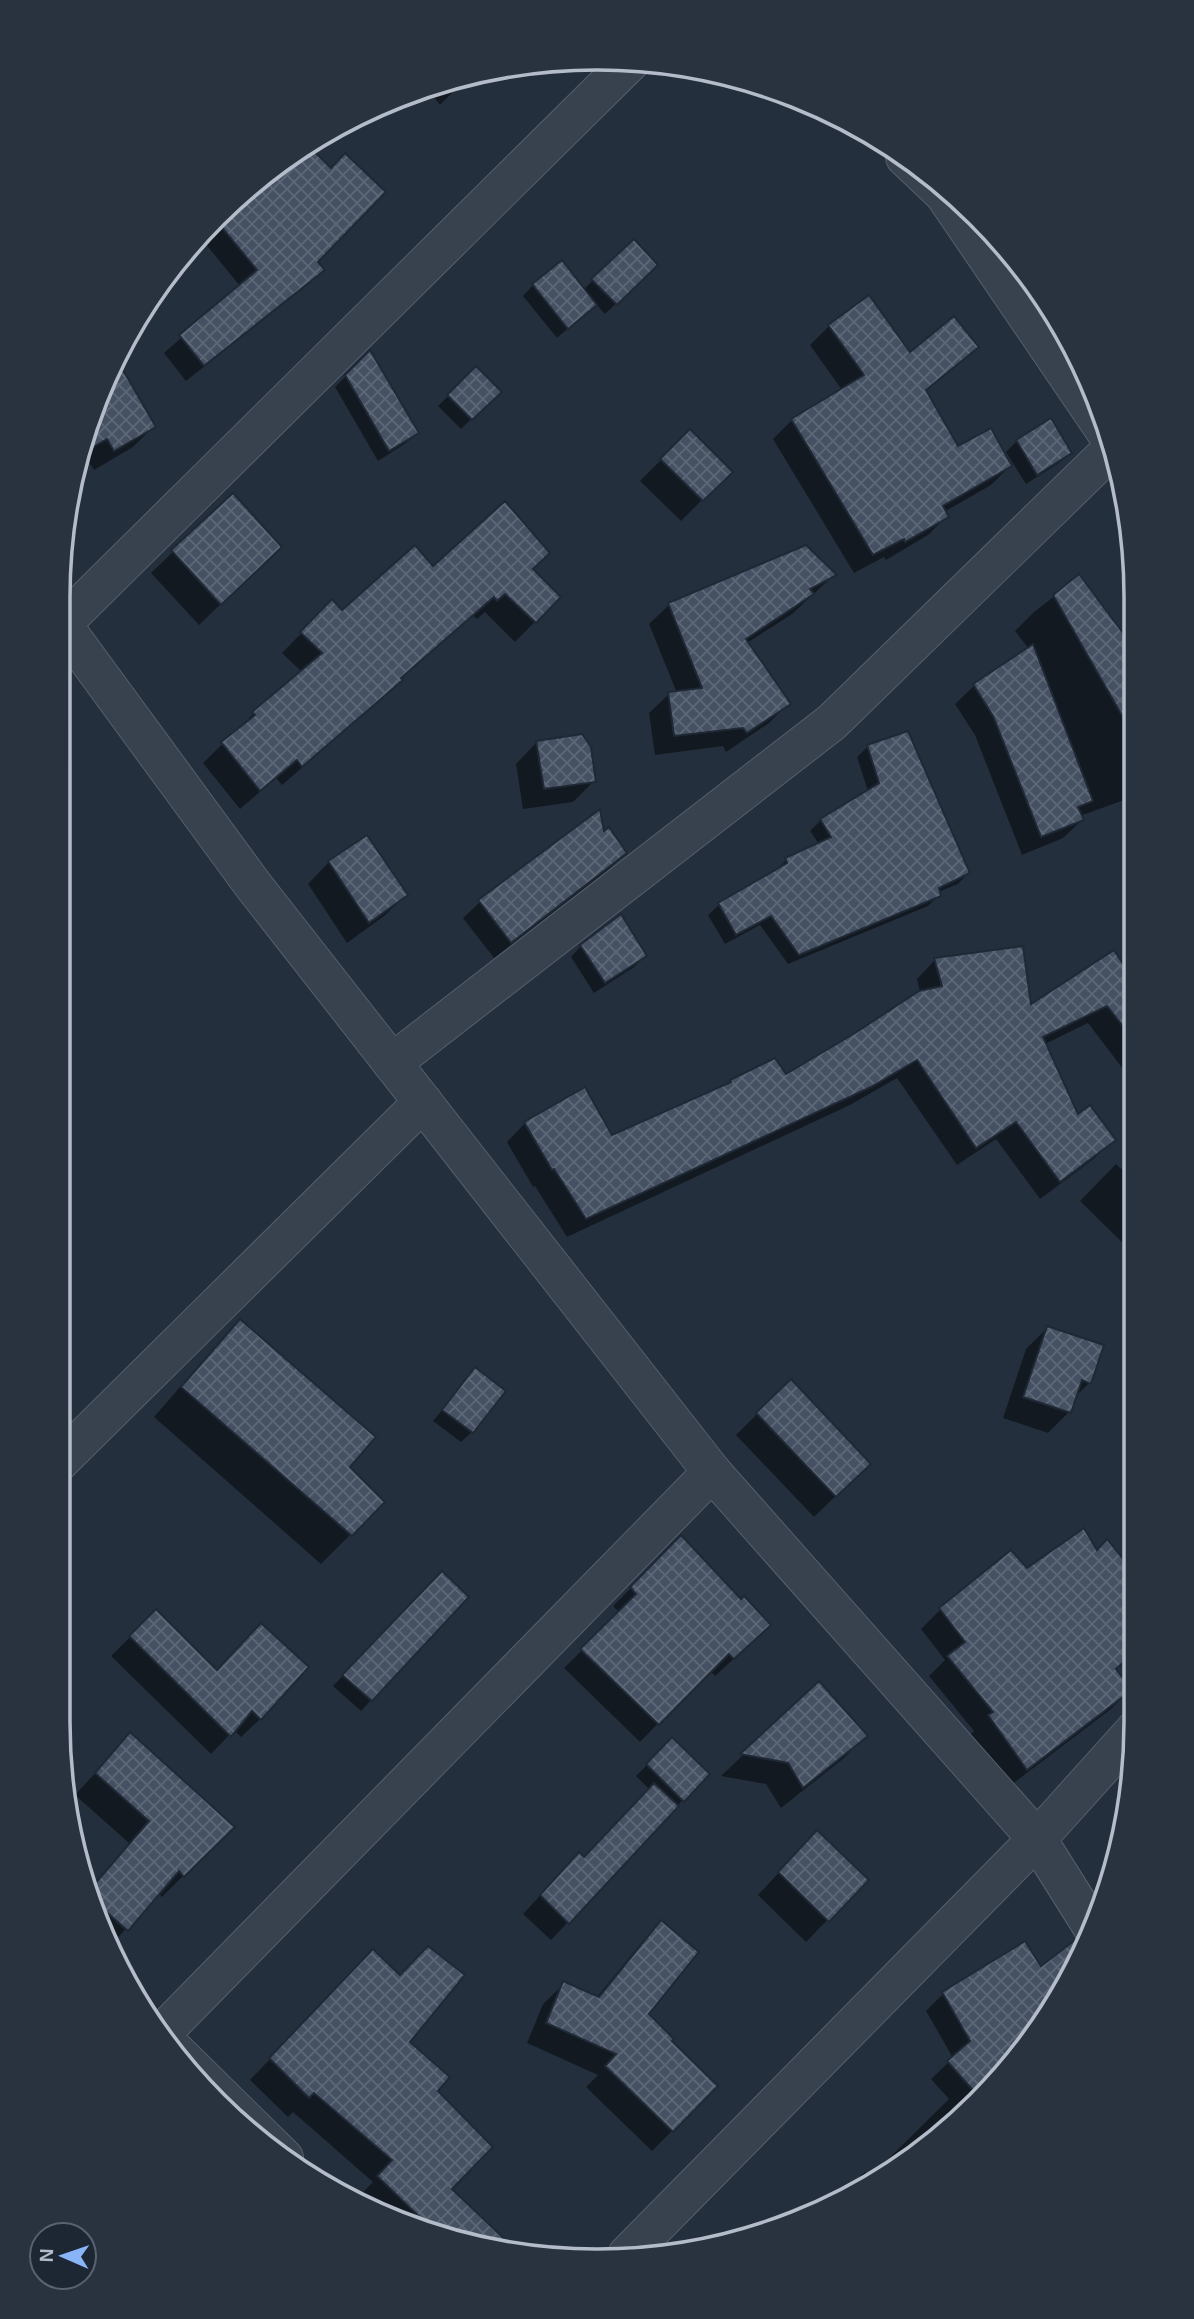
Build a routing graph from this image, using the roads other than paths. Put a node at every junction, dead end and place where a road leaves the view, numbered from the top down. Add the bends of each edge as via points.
1 (621, 71) edge
2 (956, 212) edge
3 (1088, 405) edge
4 (1105, 456) edge
5 (70, 612) edge
6 (70, 636) edge
7 (392, 1062) junction
8 (423, 1102) junction
9 (70, 1451) edge
10 (712, 1472) junction
11 (1123, 1743) edge
12 (1037, 1839) junction
13 (1086, 1917) edge
14 (168, 2027) edge
15 (634, 2248) edge

1 - 5 street
2 - 3 street
4 - 7 street via 832,722
6 - 7 street via 253,885
7 - 8 street
8 - 9 street
8 - 10 street
10 - 12 street
10 - 14 street
11 - 12 street
12 - 13 street
12 - 15 street

